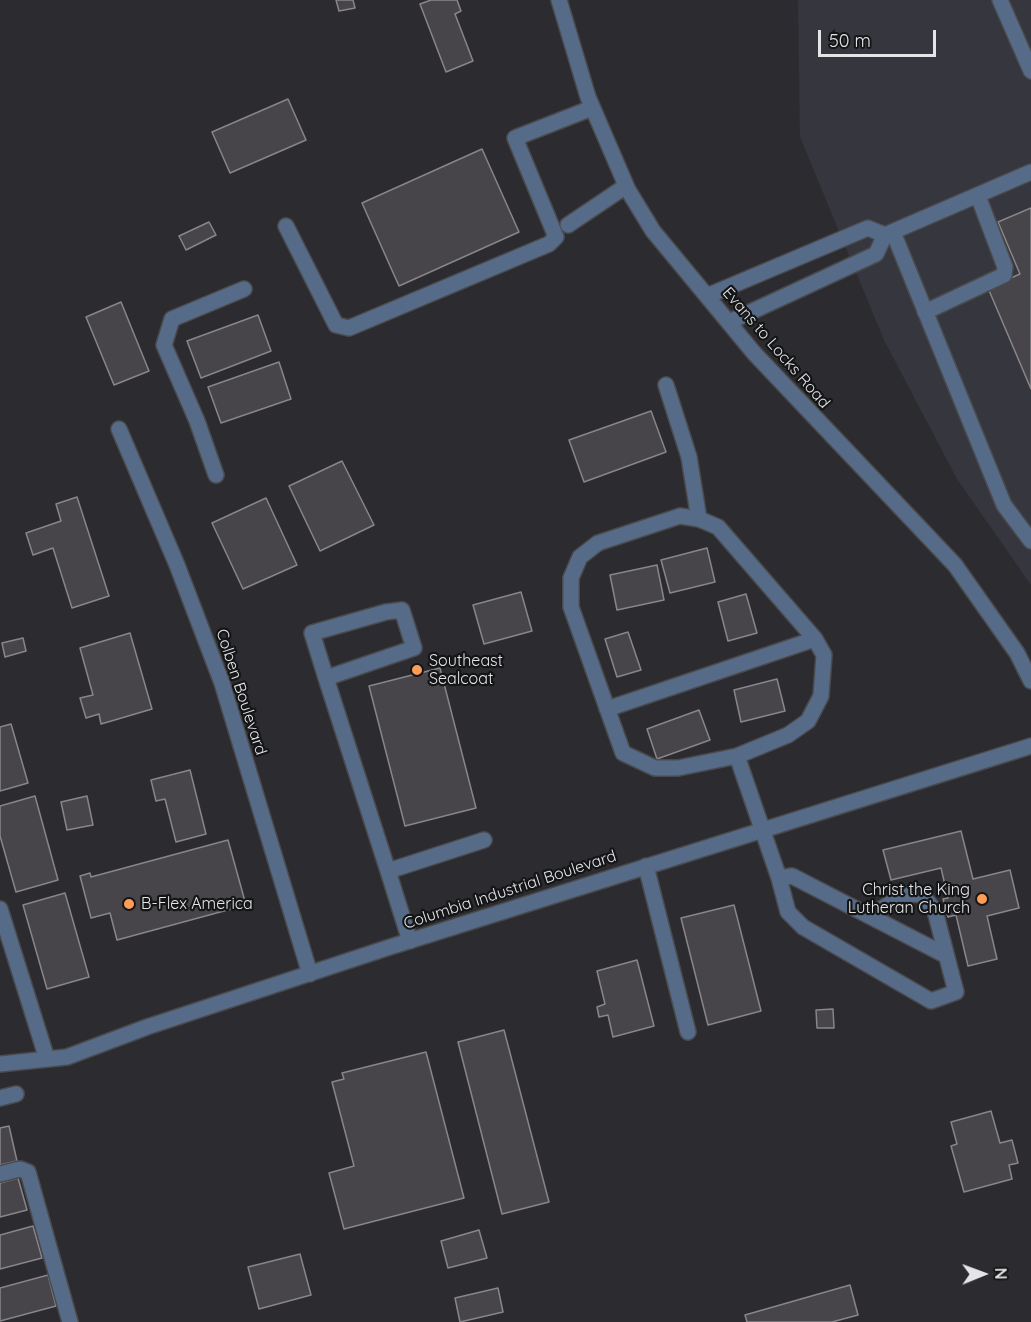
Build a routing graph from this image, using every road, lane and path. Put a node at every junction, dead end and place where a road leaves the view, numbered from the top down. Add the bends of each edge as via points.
1 (559, 0) edge
2 (1000, 0) edge
3 (1031, 70) edge
4 (592, 108) junction
5 (1031, 172) edge
6 (626, 186) junction
7 (978, 196) junction
8 (568, 225) dead end
9 (286, 226) dead end
10 (889, 233) junction
11 (244, 289) dead end
12 (707, 296) junction
13 (925, 312) junction
14 (729, 322) junction
15 (666, 385) dead end
16 (119, 429) dead end
17 (216, 476) dead end
18 (699, 519) junction
19 (1031, 541) edge
20 (815, 639) junction
21 (326, 678) junction
22 (1031, 681) edge
23 (607, 709) junction
24 (1031, 746) edge
25 (737, 756) junction
26 (762, 829) junction
27 (484, 840) dead end
28 (646, 866) junction
29 (388, 871) junction
30 (779, 878) junction
31 (0, 909) edge
32 (872, 915) junction
33 (410, 941) junction
34 (945, 955) junction
35 (310, 974) junction
36 (688, 1032) dead end
37 (47, 1059) junction
38 (0, 1064) edge
39 (16, 1094) dead end
40 (0, 1098) edge
41 (0, 1174) edge
42 (70, 1322) edge

1 - 4 street, Evans to Locks Road
2 - 3 street
4 - 6 street, Evans to Locks Road
4 - 9 street via 515,138 556,237 549,244 350,328 336,325
5 - 7 street
6 - 8 street
6 - 12 street, Evans to Locks Road via 653,231
7 - 10 street
7 - 13 street via 1005,267 1004,275
10 - 12 street via 868,228
10 - 13 street
10 - 14 street via 876,254
11 - 17 street via 172,319 164,345
12 - 14 street, Evans to Locks Road
13 - 19 street via 1004,505
14 - 22 street, Evans to Locks Road via 854,461 955,565 1017,653
15 - 18 street via 690,457
16 - 35 street, Colben Boulevard via 222,683
18 - 20 street via 718,527
18 - 23 street via 680,516 598,543 580,557 571,578 571,607
20 - 23 street
20 - 25 street via 824,656 821,696 808,721 788,735
21 - 21 street via 312,633 402,610 414,648
21 - 29 street
23 - 25 street via 623,753 655,768 678,768
24 - 26 street, Columbia Industrial Boulevard
25 - 26 street
26 - 28 street, Columbia Industrial Boulevard
26 - 30 street
27 - 29 street
28 - 33 street, Columbia Industrial Boulevard
28 - 36 street
29 - 33 street
30 - 32 street via 792,876
30 - 34 street via 788,912 803,927 931,1001 956,992
31 - 37 street
32 - 34 street
32 - 34 street via 903,895 918,894 935,911
33 - 35 street, Columbia Industrial Boulevard
35 - 37 street, Columbia Industrial Boulevard via 67,1057
37 - 38 street, Columbia Industrial Boulevard
39 - 40 street
41 - 42 street via 20,1169 28,1172

